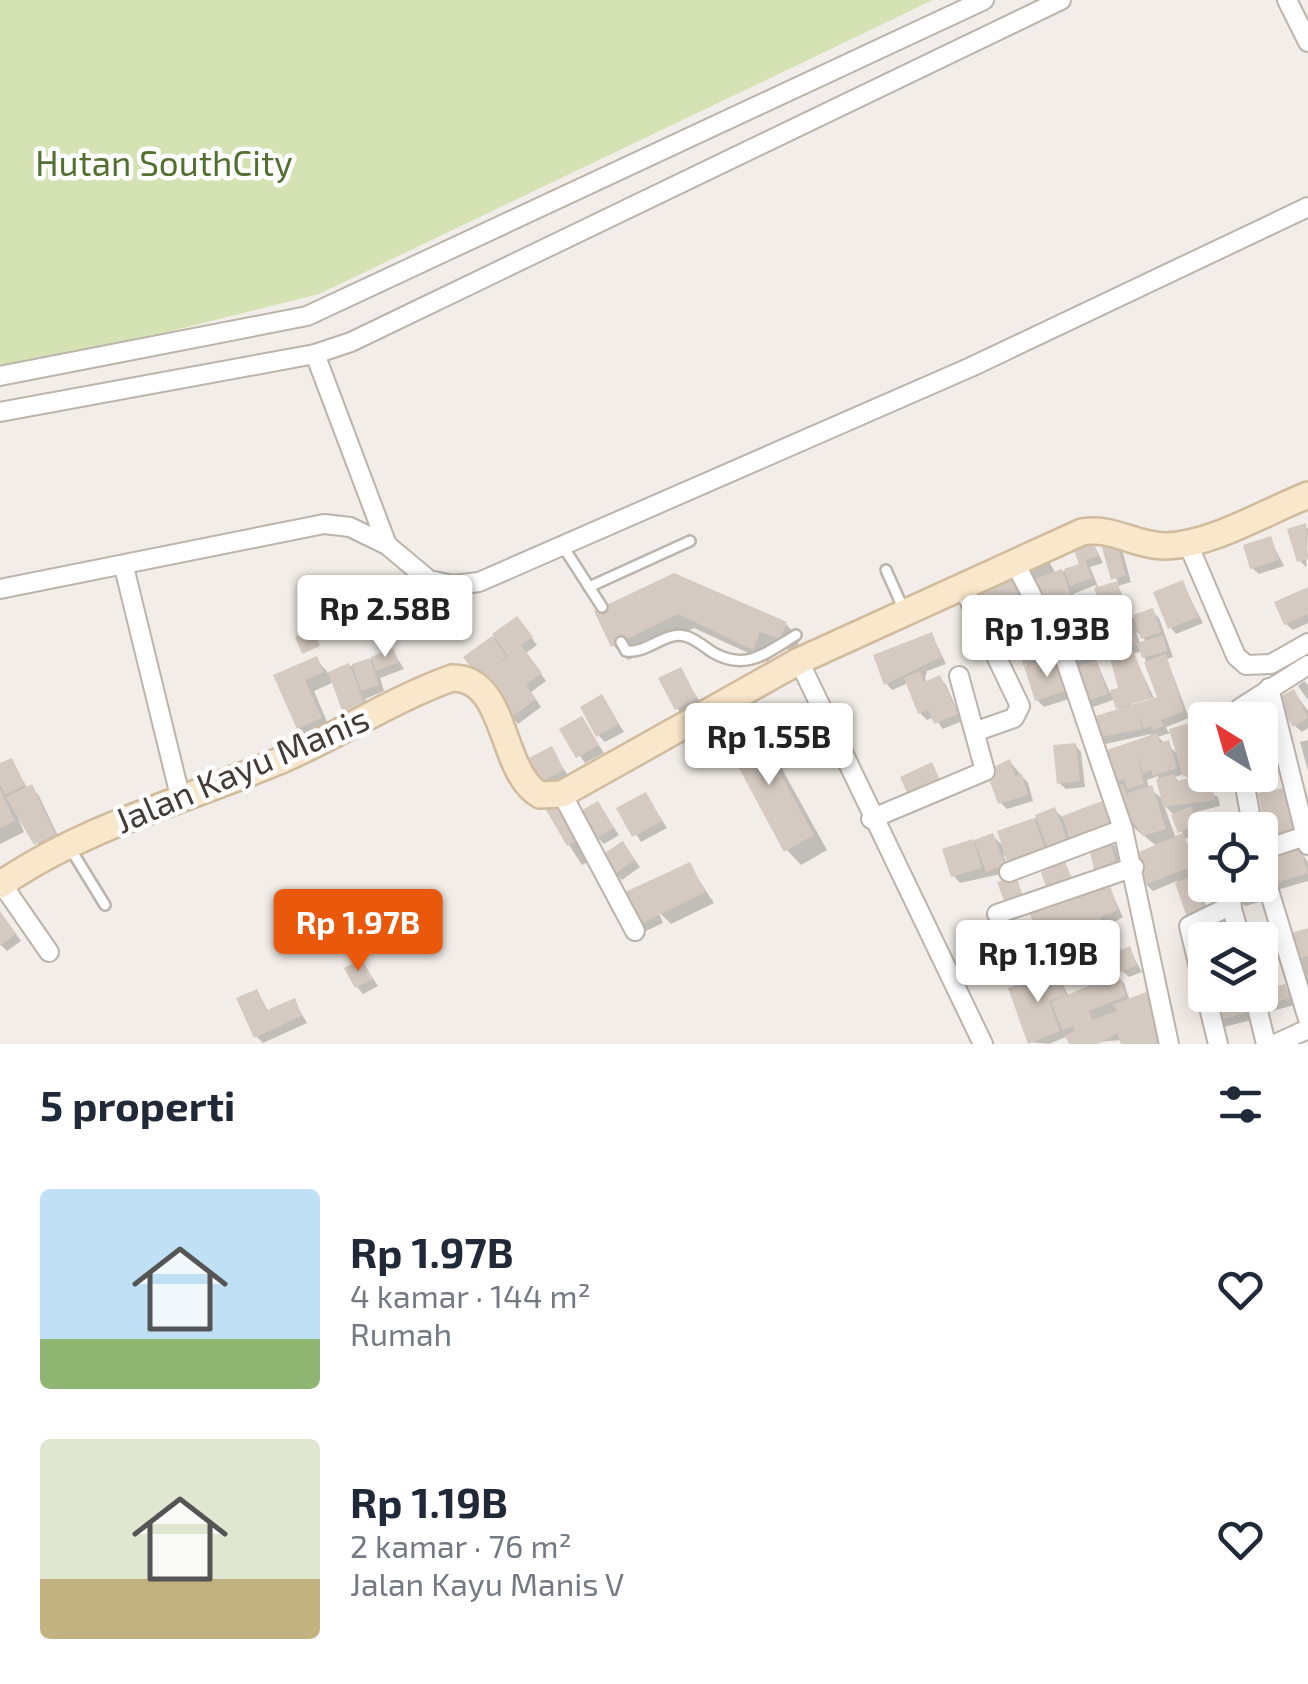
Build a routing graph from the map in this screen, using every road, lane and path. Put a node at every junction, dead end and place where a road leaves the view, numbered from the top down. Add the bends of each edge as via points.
1 (984, 0) edge
2 (1061, 0) edge
3 (1287, 0) edge
4 (1308, 42) edge
5 (1308, 207) edge
6 (315, 354) junction
7 (0, 376) edge
8 (0, 412) edge
9 (1308, 494) edge
10 (690, 541) dead end
11 (1188, 544) junction
12 (386, 545) junction
13 (564, 548) junction
14 (1014, 561) junction
15 (124, 567) junction
16 (886, 570) dead end
17 (962, 585) junction
18 (589, 587) junction
19 (0, 589) edge
20 (602, 607) dead end
21 (904, 612) junction
22 (621, 642) dead end
23 (1308, 643) edge
24 (798, 648) junction
25 (1308, 665) edge
26 (958, 676) dead end
27 (1269, 688) junction
28 (1249, 702) edge
29 (977, 732) junction
30 (562, 794) junction
31 (181, 800) junction
32 (871, 820) junction
33 (1123, 829) junction
34 (1307, 839) edge
35 (68, 845) junction
36 (1278, 846) edge
37 (1134, 866) junction
38 (1009, 872) dead end
39 (1, 884) edge
40 (1231, 902) edge
41 (1272, 902) edge
42 (105, 905) dead end
43 (1232, 905) junction
44 (998, 914) dead end
45 (1198, 922) edge
46 (1236, 922) edge
47 (635, 931) dead end
48 (49, 952) dead end
49 (1210, 1012) edge
50 (1258, 1012) edge
51 (1308, 1019) edge
52 (1308, 1029) edge
53 (983, 1044) edge
54 (1170, 1044) edge
55 (1218, 1044) edge
56 (1266, 1044) edge
57 (1275, 1044) edge

1 - 7 street via 307,316
2 - 6 street
3 - 4 street
5 - 13 street
6 - 8 street
6 - 12 street
9 - 11 street
10 - 18 lane
11 - 14 street via 1148,546 1092,530
11 - 23 street via 1236,656 1246,665 1272,664
12 - 13 street via 429,580 453,584 479,582
12 - 15 street via 350,526 324,524
13 - 18 lane
14 - 17 street
14 - 33 street via 1066,662
15 - 19 street
15 - 31 street
16 - 21 lane
17 - 21 street
17 - 29 street via 1020,706 1014,718
18 - 20 lane
21 - 24 street
22 - 24 lane via 635,652 686,636 737,664
24 - 30 street
24 - 32 street
25 - 27 street
26 - 29 street
27 - 28 street
27 - 34 street
29 - 32 street via 987,765 980,776
30 - 31 street, Jalan Kayu Manis via 540,795 527,785 485,695 464,678 441,682
30 - 47 street
31 - 35 street, Jalan Kayu Manis
32 - 53 street
33 - 37 street
33 - 38 street
34 - 36 street
35 - 39 street, Jalan Kayu Manis
35 - 42 lane
37 - 44 street
37 - 54 street
39 - 48 street
40 - 43 street
41 - 51 street
43 - 45 street
43 - 46 street
49 - 55 street
50 - 56 street
52 - 57 street

